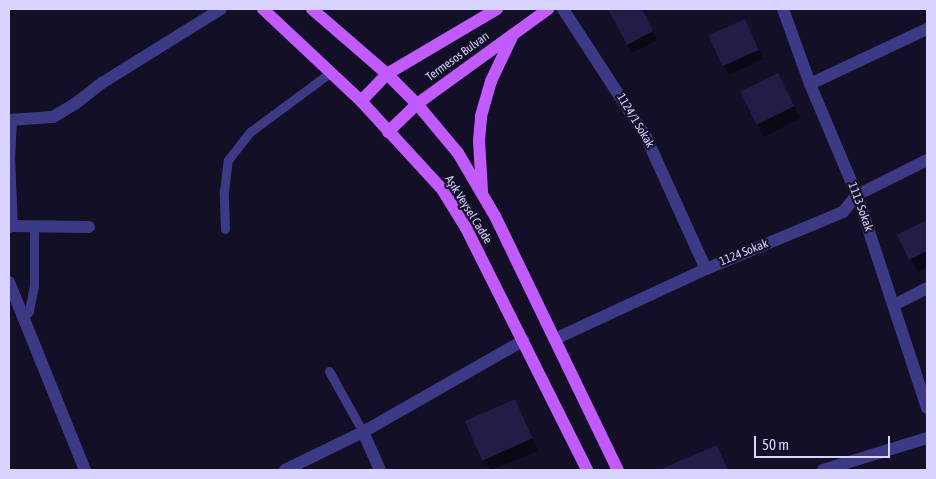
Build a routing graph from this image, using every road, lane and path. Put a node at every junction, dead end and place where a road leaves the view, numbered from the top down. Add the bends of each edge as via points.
1 (221, 9) edge
2 (264, 9) edge
3 (312, 9) edge
4 (497, 9) edge
5 (548, 9) edge
6 (563, 9) edge
7 (783, 9) edge
8 (927, 29) edge
9 (514, 34) junction
10 (332, 72) junction
11 (387, 74) junction
12 (810, 84) junction
13 (361, 101) junction
14 (417, 104) junction
15 (10, 120) edge
16 (388, 132) junction
17 (927, 160) edge
18 (482, 193) junction
19 (857, 195) junction
20 (11, 227) edge
21 (34, 227) junction
22 (89, 227) dead end
23 (225, 229) dead end
24 (706, 268) junction
25 (9, 282) edge
26 (927, 288) edge
27 (894, 305) junction
28 (23, 318) junction
29 (555, 339) junction
30 (524, 340) junction
31 (328, 371) dead end
32 (927, 408) edge
33 (363, 432) junction
34 (927, 438) edge
35 (85, 470) edge
36 (285, 470) edge
37 (380, 470) edge
38 (587, 470) edge
39 (618, 470) edge
40 (823, 470) edge

1 - 15 street via 52,117
2 - 10 main road, Aşık Veysel Cadde
3 - 11 main road, Aşık Veysel Cadde
4 - 11 main road, Termesos Bulvarı
5 - 9 main road, Termesos Bulvarı
6 - 24 street, 1124/1 Sokak via 646,137
7 - 12 street, 1113 Sokak
8 - 12 street
9 - 14 main road, Termesos Bulvarı
9 - 18 main road via 491,81 481,116
10 - 13 main road, Aşık Veysel Cadde
10 - 23 lane via 250,132 228,160 224,190
11 - 13 main road, Termesos Bulvarı
11 - 14 main road, Aşık Veysel Cadde
12 - 19 street, 1113 Sokak
13 - 16 main road, Aşık Veysel Cadde
14 - 16 main road, Termesos Bulvarı
14 - 18 main road, Aşık Veysel Cadde via 458,153
15 - 20 lane
16 - 30 main road, Aşık Veysel Cadde via 442,189
17 - 19 street, 1124 Sokak
18 - 29 main road, Aşık Veysel Cadde
19 - 24 street, 1124 Sokak via 843,212
19 - 27 street, 1113 Sokak
20 - 21 street
21 - 22 street
21 - 28 lane via 34,286 29,312
24 - 29 street, 1124 Sokak
25 - 28 street
26 - 27 street
27 - 32 street, 1113 Sokak
28 - 35 street
29 - 39 main road, Aşık Veysel Cadde
30 - 33 street
30 - 38 main road, Aşık Veysel Cadde
31 - 33 lane
33 - 36 street
33 - 37 street
34 - 40 street

